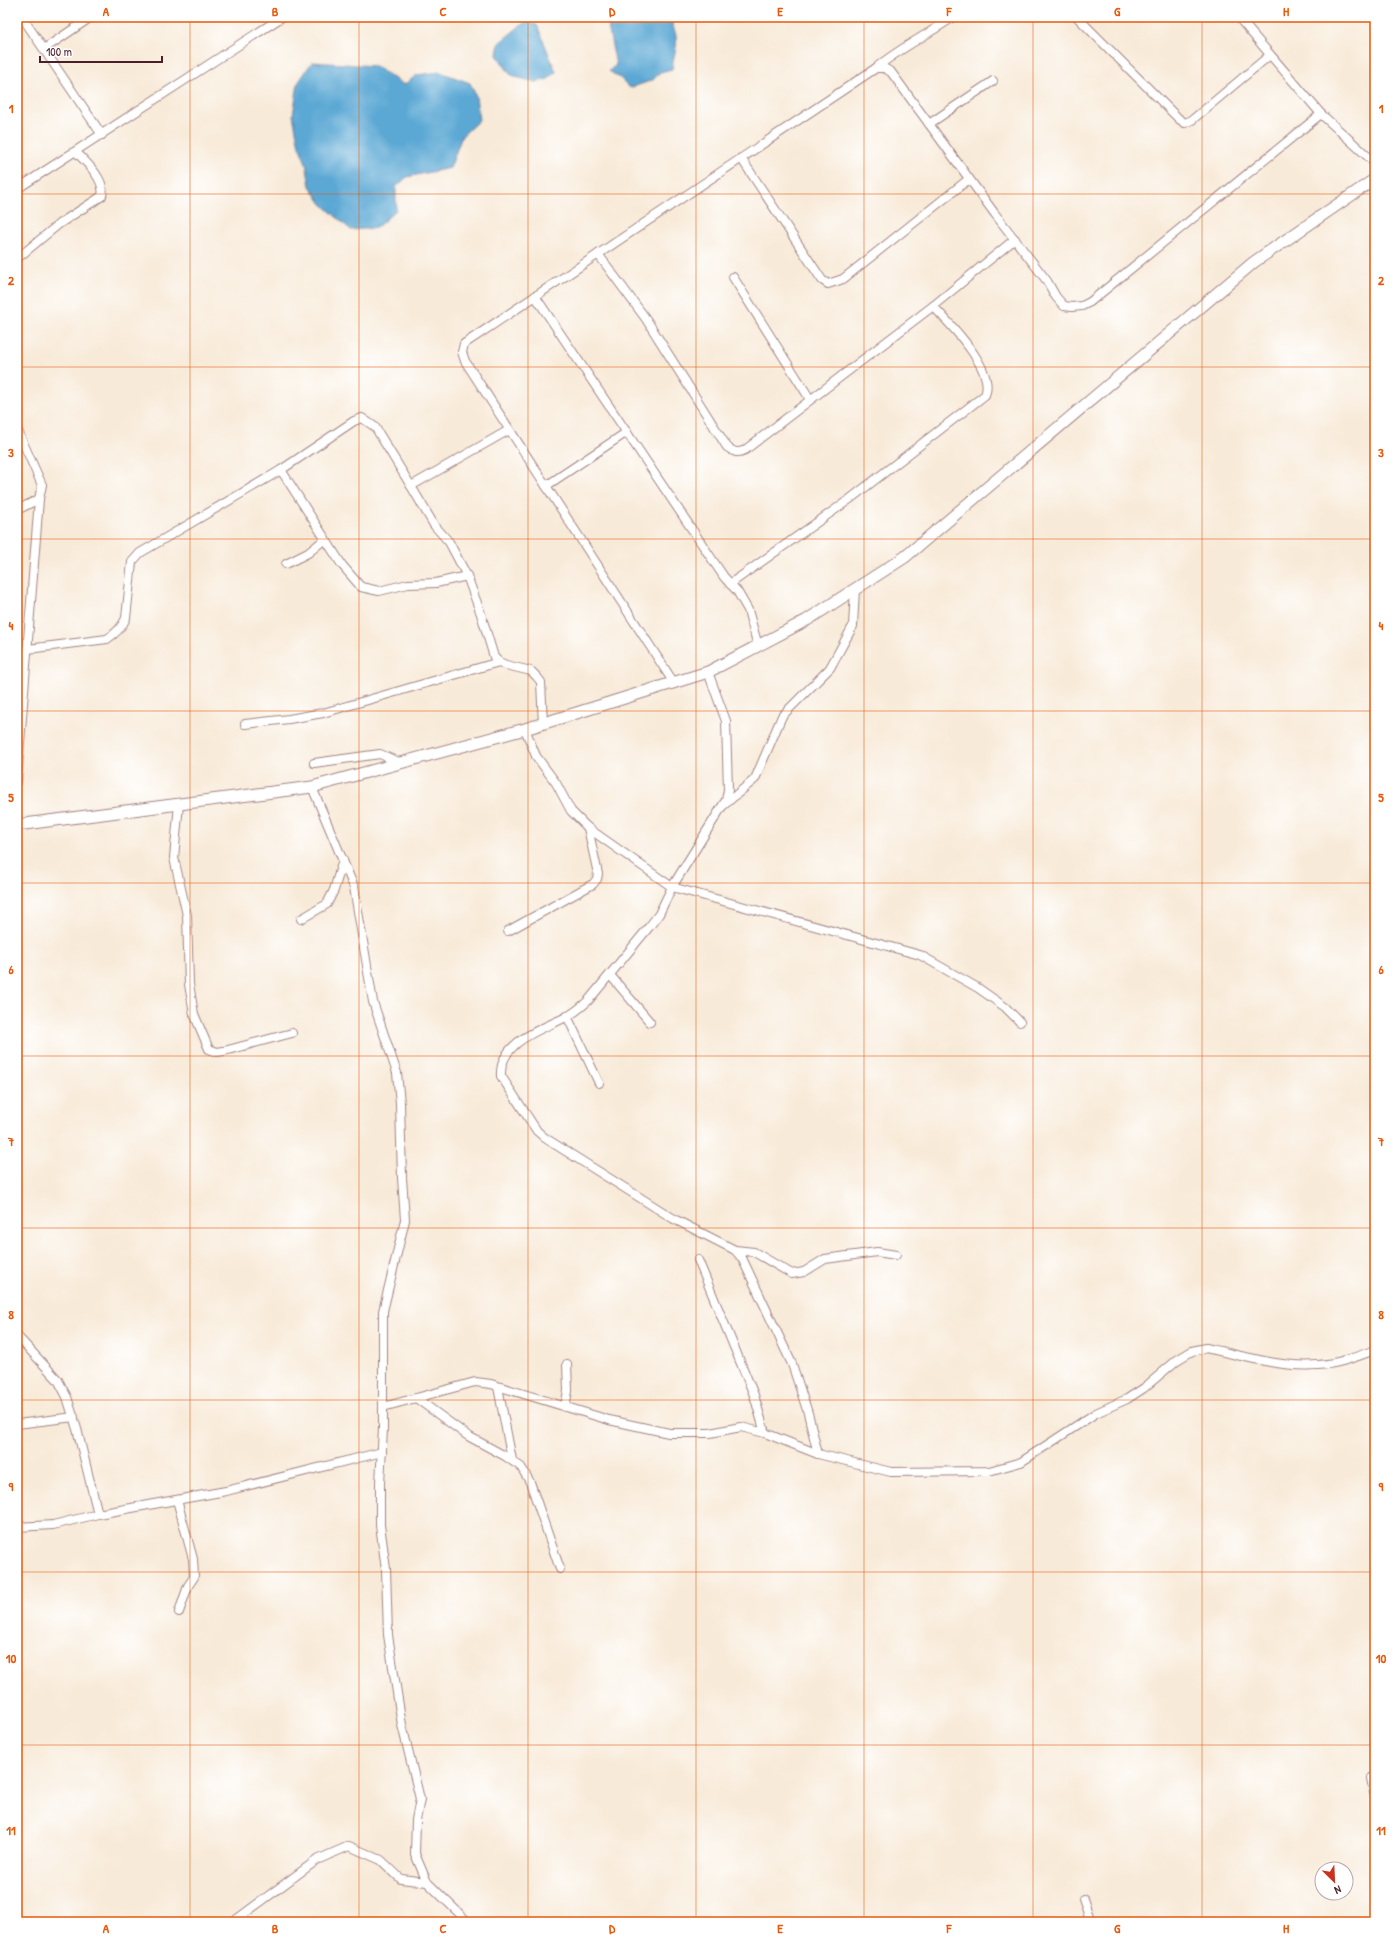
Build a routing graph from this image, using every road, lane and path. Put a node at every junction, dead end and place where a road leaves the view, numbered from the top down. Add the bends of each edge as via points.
1 (22, 17) edge
2 (91, 17) edge
3 (282, 17) edge
4 (953, 17) edge
5 (1078, 17) edge
6 (1238, 17) edge
7 (44, 49) junction
8 (1270, 55) junction
9 (876, 68) junction
10 (993, 80) dead end
11 (1321, 114) junction
12 (929, 124) junction
13 (102, 135) junction
14 (76, 152) junction
15 (741, 158) junction
16 (1375, 164) edge
17 (969, 179) junction
18 (1375, 179) edge
19 (17, 189) edge
20 (1015, 239) junction
21 (598, 254) junction
22 (19, 257) dead end
23 (733, 277) dead end
24 (535, 296) junction
25 (933, 306) junction
26 (810, 399) junction
27 (17, 429) edge
28 (510, 430) junction
29 (627, 432) junction
30 (281, 470) junction
31 (411, 486) junction
32 (546, 486) junction
33 (39, 499) junction
34 (17, 510) edge
35 (325, 539) junction
36 (286, 564) dead end
37 (466, 576) junction
38 (730, 584) junction
39 (855, 589) junction
40 (758, 646) junction
41 (28, 649) junction
42 (498, 662) junction
43 (708, 672) junction
44 (674, 683) junction
45 (245, 724) dead end
46 (543, 724) junction
47 (19, 729) edge
48 (525, 730) junction
49 (314, 763) dead end
50 (401, 763) junction
51 (17, 781) edge
52 (312, 787) junction
53 (179, 804) junction
54 (721, 807) junction
55 (17, 825) edge
56 (588, 828) junction
57 (343, 860) junction
58 (672, 887) junction
59 (301, 919) dead end
60 (508, 931) dead end
61 (610, 975) junction
62 (567, 1016) junction
63 (650, 1022) dead end
64 (1020, 1022) dead end
65 (292, 1033) dead end
66 (600, 1084) dead end
67 (735, 1250) junction
68 (896, 1255) dead end
69 (698, 1260) dead end
70 (17, 1336) edge
71 (1375, 1350) edge
72 (567, 1364) dead end
73 (498, 1387) junction
74 (416, 1398) junction
75 (383, 1407) junction
76 (565, 1407) junction
77 (74, 1417) junction
78 (17, 1424) edge
79 (765, 1432) junction
80 (382, 1452) junction
81 (818, 1454) junction
82 (512, 1460) junction
83 (177, 1500) junction
84 (98, 1514) junction
85 (17, 1527) edge
86 (560, 1569) dead end
87 (179, 1612) dead end
88 (1371, 1775) dead end
89 (1375, 1795) edge
90 (427, 1882) junction
91 (1083, 1898) dead end
92 (233, 1922) edge
93 (468, 1922) edge
94 (1091, 1922) edge

1 - 7 street
2 - 7 street
3 - 13 street
4 - 9 street
5 - 8 street via 1130,72 1185,123 1192,120
6 - 8 street
7 - 13 street
8 - 11 street
9 - 12 street via 884,68 891,72
9 - 15 street
10 - 12 street
11 - 16 street
11 - 20 street via 1082,306 1064,306
12 - 17 street
13 - 14 street
14 - 19 street
14 - 22 street via 101,184 102,196 60,224
15 - 17 street via 822,280 828,284 843,279
15 - 21 street
17 - 20 street
18 - 39 main road via 1254,262 905,557
20 - 25 street
21 - 24 street
21 - 26 street via 646,319 727,447 733,452 745,450
23 - 26 street
24 - 28 street via 471,338 464,344 462,352 465,361
24 - 29 street
25 - 26 street
25 - 38 street via 962,339 985,374 988,389 985,395 850,499
27 - 33 street via 42,485
28 - 31 street
28 - 32 street
29 - 32 street
29 - 38 street
30 - 31 street via 362,418 375,427
30 - 35 street
30 - 41 street via 140,553 132,562 126,618 107,639
31 - 37 street via 434,525 448,542
32 - 44 street
33 - 34 street
33 - 41 street
35 - 36 street via 308,553
35 - 37 street via 361,587 378,591
37 - 42 street via 481,614 490,648
38 - 40 street via 748,610
39 - 40 main road via 807,620
39 - 54 street via 853,626 830,668 782,716 755,779
40 - 43 main road
41 - 47 street
42 - 45 street via 323,713 289,720
42 - 46 street via 531,672 541,682
43 - 44 main road
43 - 54 street via 723,710 728,732 728,790
44 - 46 main road
46 - 48 main road
47 - 51 street
48 - 50 main road
48 - 56 street via 536,756 556,783 566,804
49 - 50 street via 380,754
50 - 52 main road
52 - 53 main road
52 - 57 street
53 - 55 main road
53 - 65 street via 174,858 187,915 189,984 194,1014 209,1049 224,1051
54 - 58 street
56 - 58 street
56 - 60 street via 597,879 593,884
57 - 59 street via 327,904
57 - 75 street via 354,887 373,1002 397,1073 400,1103 405,1220 383,1311
58 - 61 street via 656,918
58 - 64 street via 920,955 978,988
61 - 62 street via 588,1001
61 - 63 street
62 - 66 street
62 - 67 street via 518,1042 500,1066 501,1076 507,1087 537,1131 674,1219
67 - 68 street via 754,1252 792,1274 804,1272 825,1259 877,1252
67 - 81 street via 746,1266 792,1364
69 - 79 street via 754,1394
70 - 77 street via 58,1380
71 - 81 street via 1344,1361 1292,1366 1206,1348 1192,1351 1127,1399 1096,1413 1020,1462 989,1472 891,1472
72 - 76 street via 568,1391
73 - 74 street via 475,1382
73 - 76 street
73 - 82 street
74 - 75 street
74 - 82 street via 468,1436
75 - 80 street
76 - 79 street via 669,1434 710,1433 741,1427
77 - 78 street
77 - 84 street
79 - 81 street
80 - 83 street via 226,1491
80 - 90 street via 380,1525 386,1569 388,1635 402,1725 420,1799 416,1820 415,1854
82 - 86 street via 521,1467 530,1482
83 - 84 street
83 - 87 street via 193,1559 194,1577
84 - 85 street via 53,1524
88 - 89 street
90 - 92 street via 401,1879 381,1860 348,1846 317,1860
90 - 93 street
91 - 94 street

